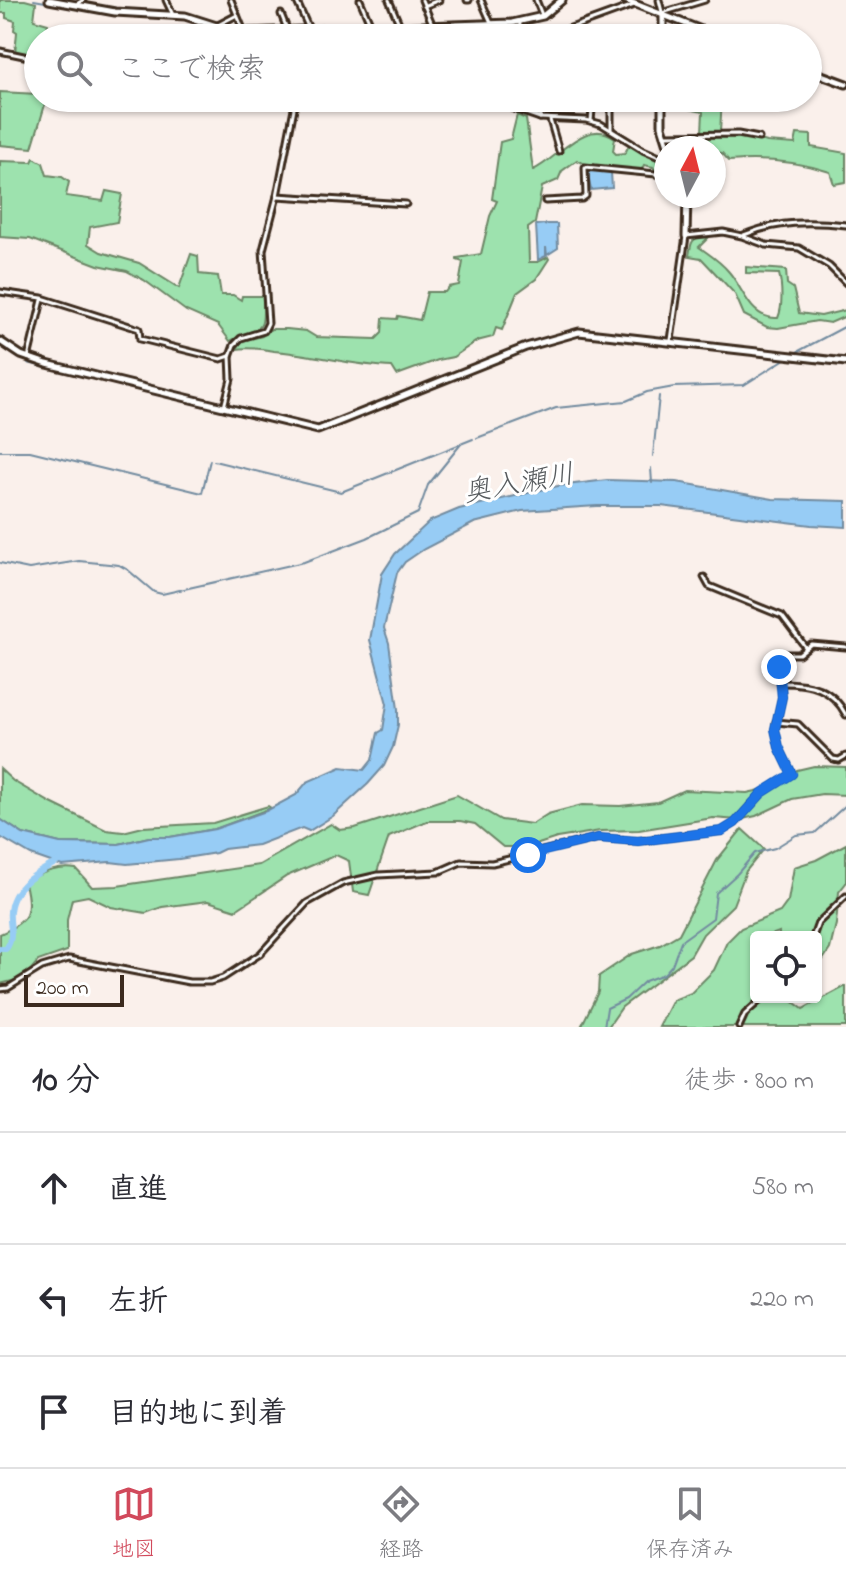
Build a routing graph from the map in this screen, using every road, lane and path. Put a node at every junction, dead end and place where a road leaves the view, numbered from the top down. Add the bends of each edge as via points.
1 (49, 0) edge
2 (83, 0) edge
3 (166, 0) edge
4 (231, 0) edge
5 (296, 0) edge
6 (360, 0) edge
7 (389, 0) edge
8 (422, 0) edge
9 (439, 0) edge
10 (481, 0) edge
11 (536, 0) edge
12 (562, 0) edge
13 (625, 0) edge
14 (659, 0) edge
15 (705, 0) edge
16 (73, 3) edge
17 (634, 5) junction
18 (424, 6) junction
19 (281, 14) dead end
20 (173, 15) junction
21 (237, 15) junction
22 (663, 15) junction
23 (543, 16) junction
24 (210, 24) edge
25 (220, 24) edge
26 (241, 24) edge
27 (285, 24) edge
28 (307, 24) edge
29 (370, 24) edge
30 (401, 24) edge
31 (432, 24) edge
32 (492, 24) edge
33 (523, 24) edge
34 (584, 24) edge
35 (663, 24) edge
36 (686, 24) edge
37 (0, 51) edge
38 (24, 56) edge
39 (822, 75) edge
40 (846, 84) edge
41 (293, 112) edge
42 (523, 112) edge
43 (540, 112) edge
44 (592, 112) edge
45 (611, 112) edge
46 (663, 112) edge
47 (540, 118) junction
48 (550, 119) junction
49 (591, 121) junction
50 (611, 129) junction
51 (664, 135) joint
52 (759, 138) dead end
53 (559, 151) dead end
54 (654, 155) edge
55 (654, 174) edge
56 (277, 196) junction
57 (545, 201) dead end
58 (406, 204) dead end
59 (687, 208) edge
60 (846, 225) edge
61 (686, 236) junction
62 (742, 236) junction
63 (846, 283) edge
64 (0, 292) edge
65 (42, 298) junction
66 (0, 341) edge
67 (671, 342) junction
68 (230, 356) junction
69 (28, 358) junction
70 (846, 362) edge
71 (224, 407) junction
72 (704, 577) dead end
73 (846, 647) edge
74 (806, 648) junction
75 (782, 683) junction
76 (846, 715) edge
77 (776, 722) junction
78 (846, 756) edge
79 (846, 896) edge
80 (815, 931) edge
81 (0, 989) edge
82 (757, 1003) edge
83 (739, 1027) edge

1 - 16 street
2 - 16 street
3 - 20 street
4 - 21 street
5 - 28 street
6 - 29 street
7 - 30 street
8 - 18 street
9 - 18 street
10 - 32 street
11 - 23 street
12 - 23 street
13 - 17 street
14 - 22 street
15 - 22 street
16 - 20 street
17 - 22 street
17 - 34 street
18 - 31 street
19 - 27 street
20 - 24 street
21 - 25 street
21 - 26 street
22 - 35 street
22 - 36 street
23 - 33 street
37 - 38 street
39 - 40 street
41 - 56 street
42 - 47 street
43 - 47 street
44 - 49 street
45 - 50 street
46 - 51 street
47 - 48 street
48 - 49 street
48 - 53 street
49 - 50 street
50 - 54 street
51 - 52 street
55 - 57 street via 585,167 586,196
56 - 58 street
56 - 68 street via 263,250 267,328 241,338
59 - 61 street
60 - 62 street via 783,223
61 - 62 street
61 - 67 street
62 - 63 street via 804,250
64 - 65 street
65 - 68 street via 139,329 141,339 221,359
65 - 69 street
66 - 69 street
67 - 70 street
67 - 71 street via 579,332 526,347 322,430
68 - 71 street
69 - 71 street
72 - 74 street via 709,586 782,616
73 - 74 street
74 - 75 street via 779,659
75 - 76 street via 812,685 837,699
75 - 77 street
77 - 78 street via 798,724 833,759
77 - 81 street via 777,739 792,774 762,793 728,829 638,841 598,838 492,863 461,862 438,872 343,883 307,903 260,954 210,982 69,959
79 - 80 street
82 - 83 street

